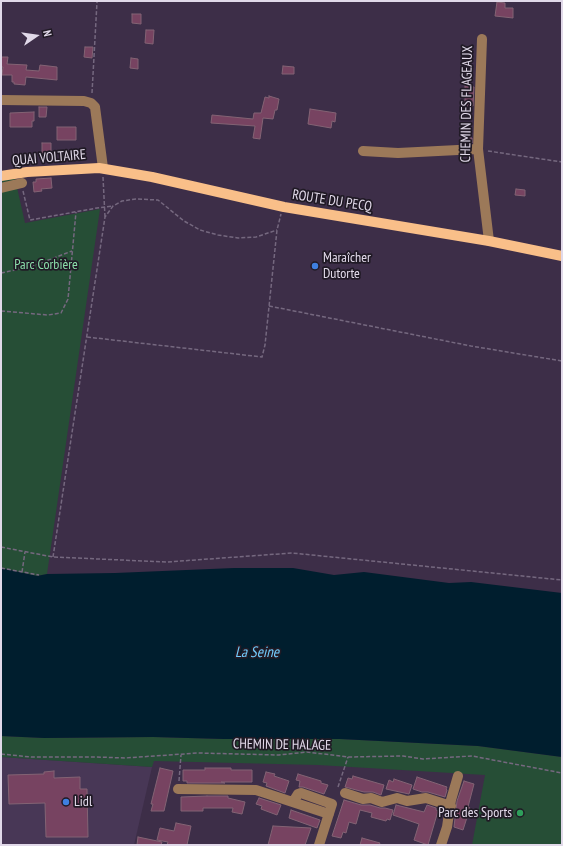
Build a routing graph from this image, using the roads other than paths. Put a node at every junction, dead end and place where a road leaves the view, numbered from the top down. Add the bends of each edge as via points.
1 (482, 39) dead end
2 (1, 100) edge
3 (478, 149) junction
4 (363, 151) dead end
5 (101, 168) junction
6 (1, 176) edge
7 (22, 183) road end
8 (1, 188) edge
9 (489, 241) junction
10 (562, 256) edge
11 (458, 776) dead end
12 (178, 789) road end
13 (345, 793) dead end
14 (293, 802) junction
15 (451, 806) junction
16 (329, 814) junction
17 (322, 844) edge
18 (441, 845) edge

1 - 3 street, CHEMIN DES FLAGEAUX
2 - 5 street via 91,103 95,107
3 - 4 street via 398,154
3 - 9 street, CHEMIN DES FLAGEAUX
5 - 6 main road, QUAI VOLTAIRE
5 - 9 main road, ROUTE DU PECQ via 284,207
7 - 8 street
9 - 10 main road, ROUTE DU PECQ
11 - 15 street
12 - 14 street via 256,790
13 - 15 street via 382,802 397,798 407,801 426,798
14 - 16 street
14 - 16 street via 301,793 332,804
15 - 18 street
16 - 17 street

